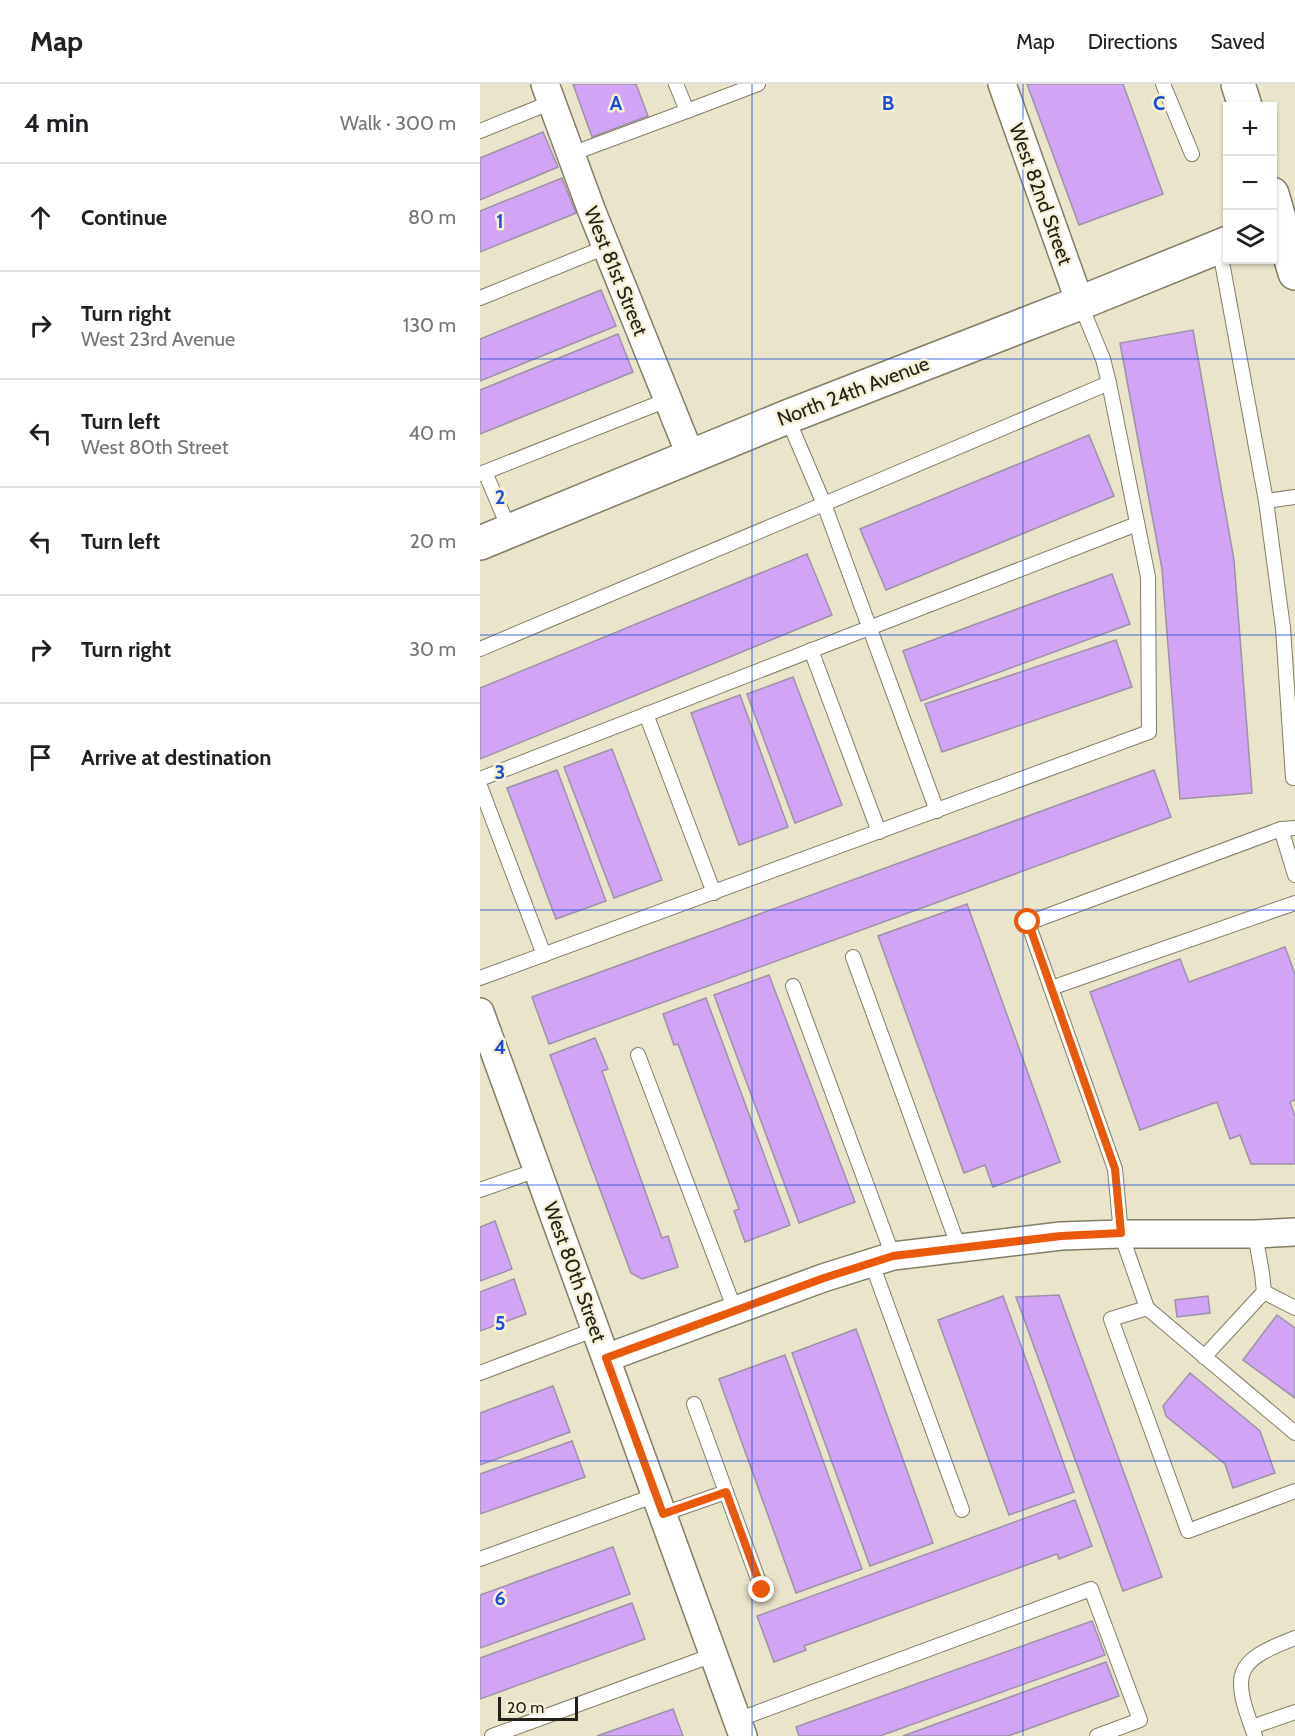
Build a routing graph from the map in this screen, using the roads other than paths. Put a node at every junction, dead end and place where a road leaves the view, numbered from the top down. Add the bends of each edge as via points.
1 (676, 84) edge
2 (758, 84) edge
3 (1002, 84) edge
4 (1163, 84) edge
5 (1238, 84) edge
6 (549, 93) edge
7 (1244, 102) edge
8 (687, 111) junction
9 (480, 130) edge
10 (571, 154) junction
11 (1192, 154) dead end
12 (1277, 220) edge
13 (1223, 244) edge
14 (606, 247) junction
15 (1226, 264) edge
16 (1295, 273) edge
17 (480, 298) edge
18 (1080, 303) junction
19 (1109, 383) junction
20 (667, 400) junction
21 (787, 417) junction
22 (690, 457) junction
23 (482, 473) edge
24 (1295, 497) edge
25 (1266, 501) junction
26 (824, 504) junction
27 (1137, 524) junction
28 (510, 531) junction
29 (480, 543) edge
30 (869, 627) junction
31 (480, 650) edge
32 (811, 650) junction
33 (646, 714) junction
34 (1293, 778) dead end
35 (480, 779) edge
36 (480, 786) edge
37 (937, 811) junction
38 (1288, 828) edge
39 (879, 832) junction
40 (1295, 875) edge
41 (714, 892) junction
42 (1295, 903) edge
43 (544, 955) junction
44 (853, 957) dead end
45 (480, 978) edge
46 (793, 986) dead end
47 (1051, 988) junction
48 (480, 1012) edge
49 (638, 1055) dead end
50 (537, 1170) junction
51 (480, 1190) edge
52 (1295, 1232) edge
53 (1121, 1233) junction
54 (1255, 1234) junction
55 (959, 1248) junction
56 (883, 1260) junction
57 (1264, 1292) junction
58 (1147, 1308) junction
59 (1295, 1308) edge
60 (735, 1310) junction
61 (596, 1329) junction
62 (606, 1358) junction
63 (1204, 1358) junction
64 (480, 1372) edge
65 (694, 1404) dead end
66 (1295, 1433) edge
67 (1295, 1491) edge
68 (726, 1492) junction
69 (659, 1504) junction
70 (962, 1510) dead end
71 (480, 1559) edge
72 (762, 1590) dead end
73 (1295, 1638) edge
74 (713, 1655) junction
75 (1295, 1712) edge
76 (740, 1728) edge
77 (1253, 1732) edge
78 (492, 1736) edge
79 (1097, 1736) edge

1 - 8 lane
2 - 8 lane
3 - 18 street, West 82nd Street
4 - 11 lane
5 - 7 street
6 - 9 lane
6 - 10 street, West 81st Street
8 - 10 lane
10 - 14 street, West 81st Street
12 - 16 street
13 - 18 street, North 24th Avenue
14 - 17 lane
14 - 20 street, West 81st Street
15 - 25 lane
18 - 19 lane
18 - 21 street, North 24th Avenue
19 - 26 lane
19 - 27 lane
20 - 22 street, West 81st Street
20 - 23 lane
21 - 22 street, North 24th Avenue
21 - 26 lane
22 - 28 street, North 24th Avenue
23 - 28 lane
24 - 25 lane
25 - 34 lane via 1283,628
26 - 30 lane
26 - 31 lane
27 - 30 lane
27 - 37 lane via 1148,577 1149,732
28 - 29 street, North 24th Avenue
30 - 32 lane
30 - 37 lane
32 - 33 lane
32 - 39 lane
33 - 35 lane
33 - 41 lane
36 - 43 lane
37 - 39 lane
38 - 40 lane
38 - 47 lane via 1028,922
39 - 41 lane
41 - 43 lane
42 - 47 lane
43 - 45 lane
44 - 55 lane
46 - 56 lane
47 - 53 lane via 1115,1169
48 - 50 street, West 80th Street
49 - 60 lane
50 - 51 lane
50 - 61 street, West 80th Street
52 - 54 street
53 - 54 street
53 - 55 street
53 - 58 lane
54 - 57 lane
55 - 56 street
56 - 60 street
56 - 70 lane
57 - 59 lane
57 - 63 lane
58 - 63 lane
58 - 67 lane via 1111,1319 1188,1531
60 - 62 street
61 - 62 street, West 80th Street
61 - 64 lane
62 - 69 street, West 80th Street
63 - 66 lane
65 - 68 lane
68 - 69 lane
68 - 72 lane
69 - 71 lane
69 - 74 street, West 80th Street
73 - 77 lane via 1264,1650 1244,1670 1241,1693
74 - 76 street, West 80th Street
74 - 78 lane
75 - 77 lane
76 - 79 lane via 1091,1589 1140,1720

